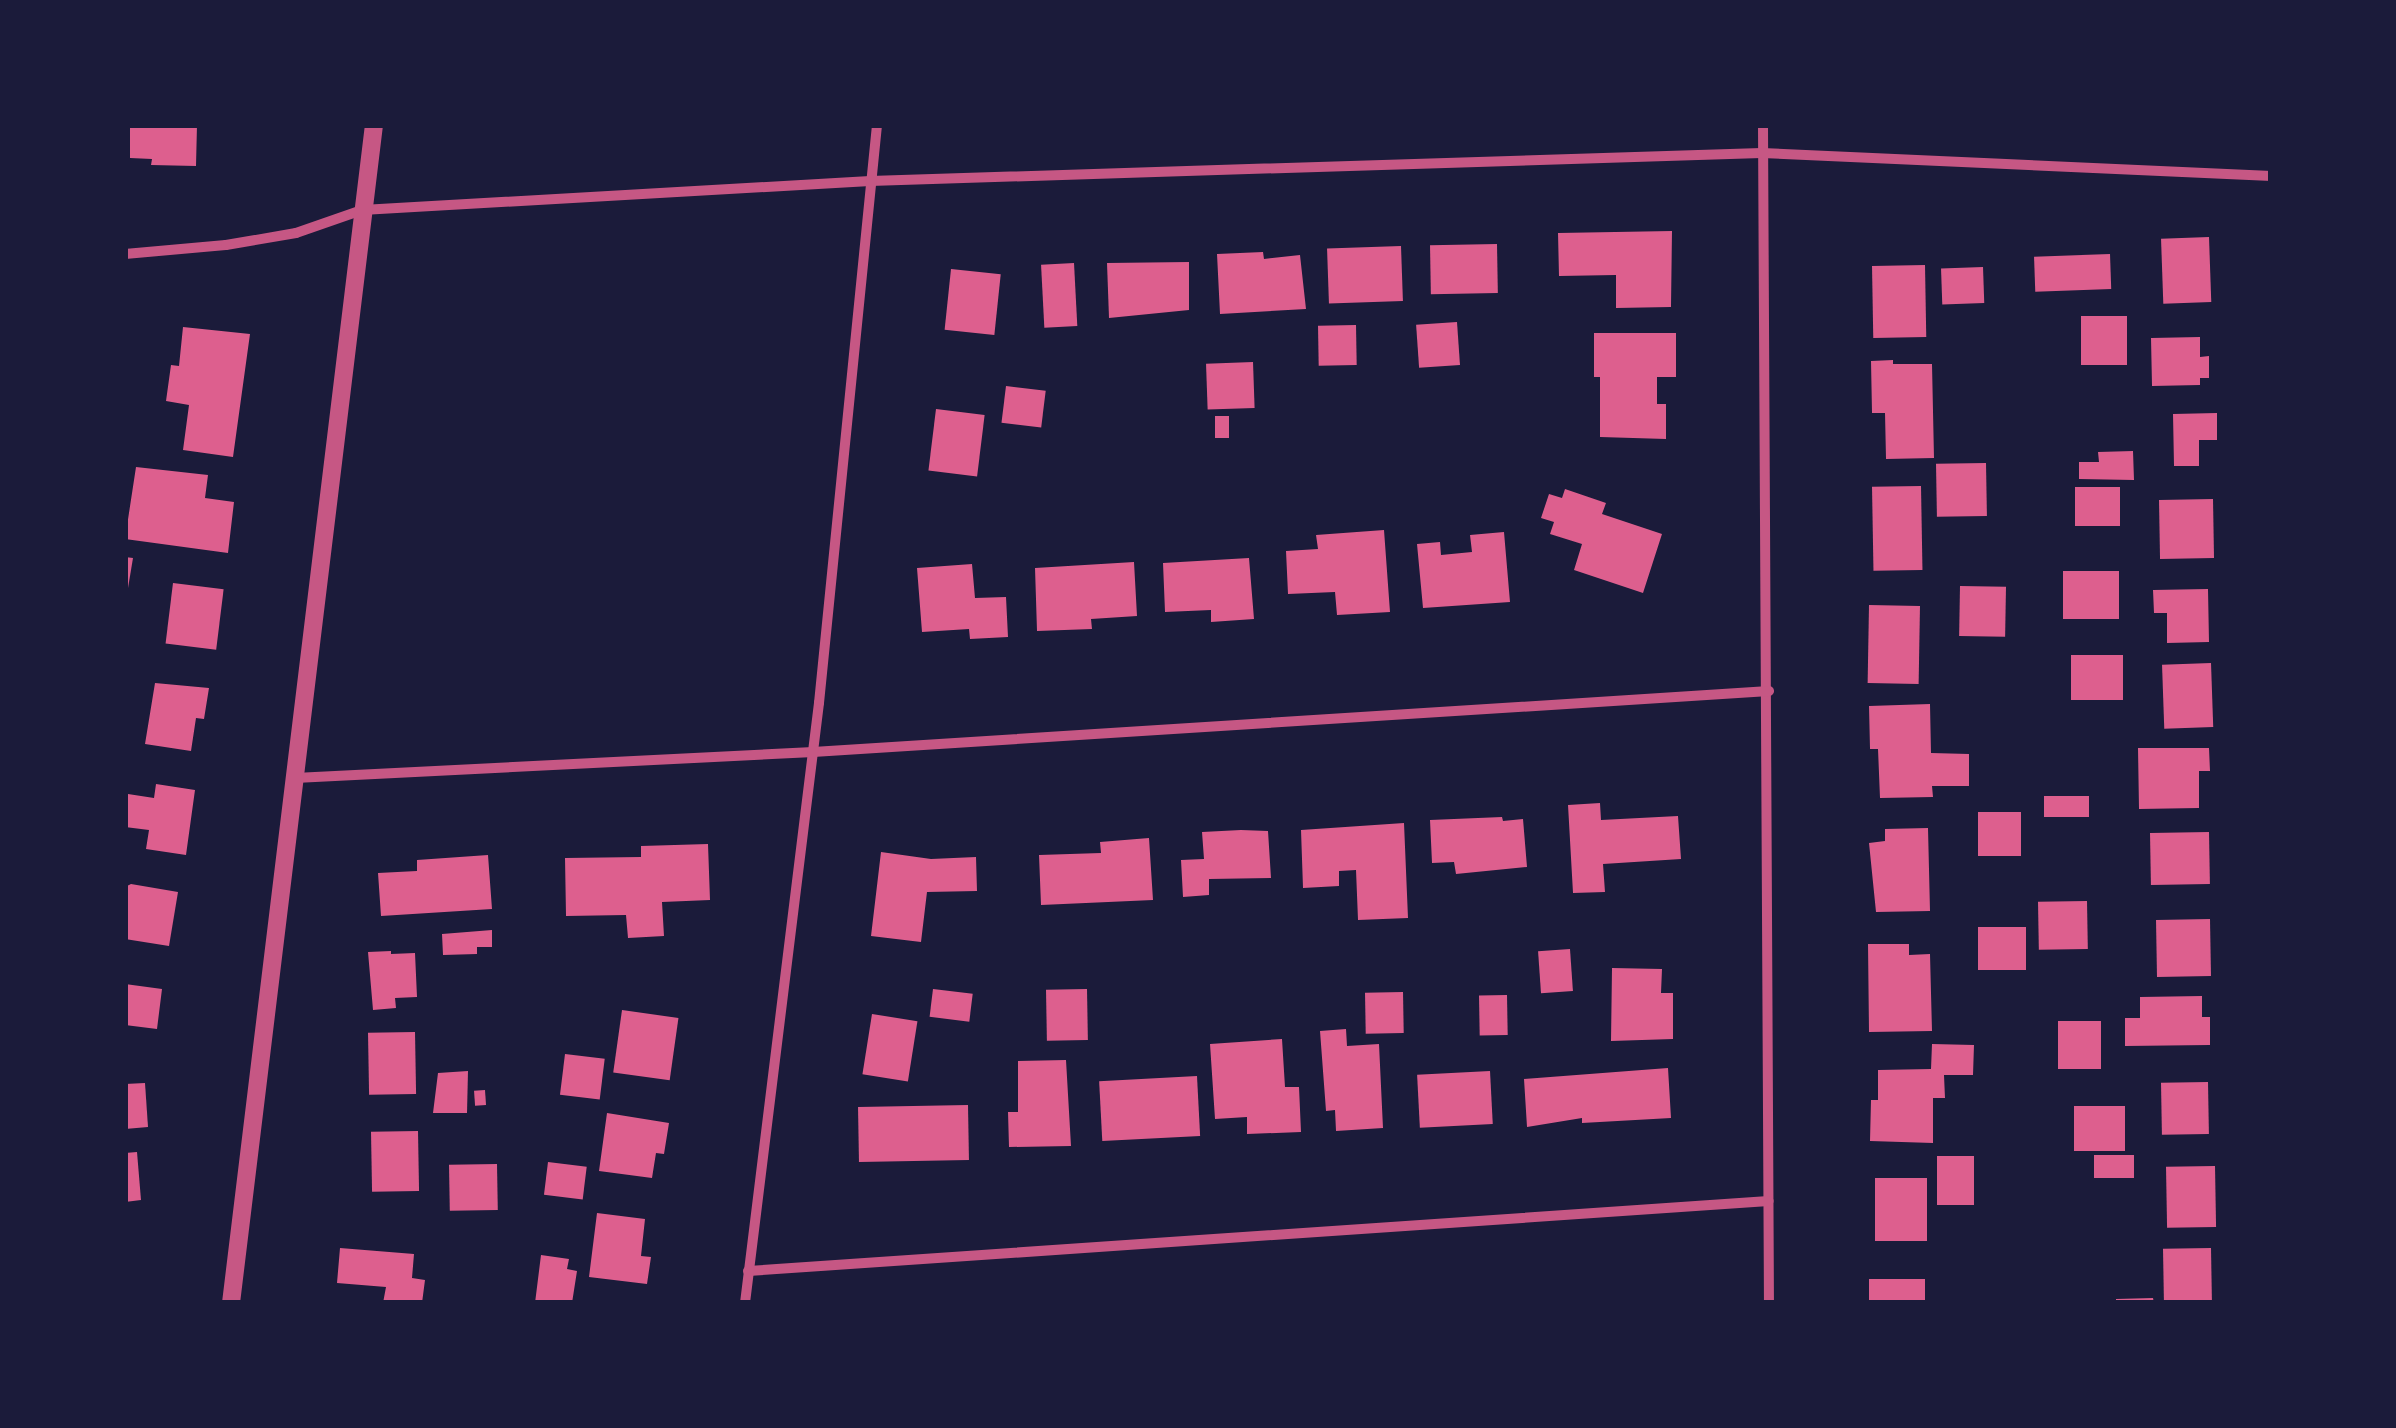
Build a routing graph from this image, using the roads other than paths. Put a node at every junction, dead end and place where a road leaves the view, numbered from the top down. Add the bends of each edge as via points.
1 (374, 125) edge
2 (877, 125) edge
3 (1763, 125) edge
4 (1762, 153) junction
5 (2271, 176) edge
6 (870, 181) junction
7 (362, 210) junction
8 (125, 254) edge
9 (1769, 691) junction
10 (813, 752) junction
11 (296, 778) junction
12 (1770, 1201) junction
13 (748, 1271) junction
14 (231, 1303) edge
15 (746, 1303) edge
16 (1769, 1303) edge

1 - 7 street
2 - 6 street
3 - 4 street
4 - 5 street
4 - 6 street
4 - 9 street
6 - 7 street
6 - 10 street
7 - 8 street via 296,233 226,246
7 - 11 street
9 - 10 street
9 - 12 street
10 - 11 street
10 - 13 street
11 - 14 street
12 - 13 street
12 - 16 street
13 - 15 street

